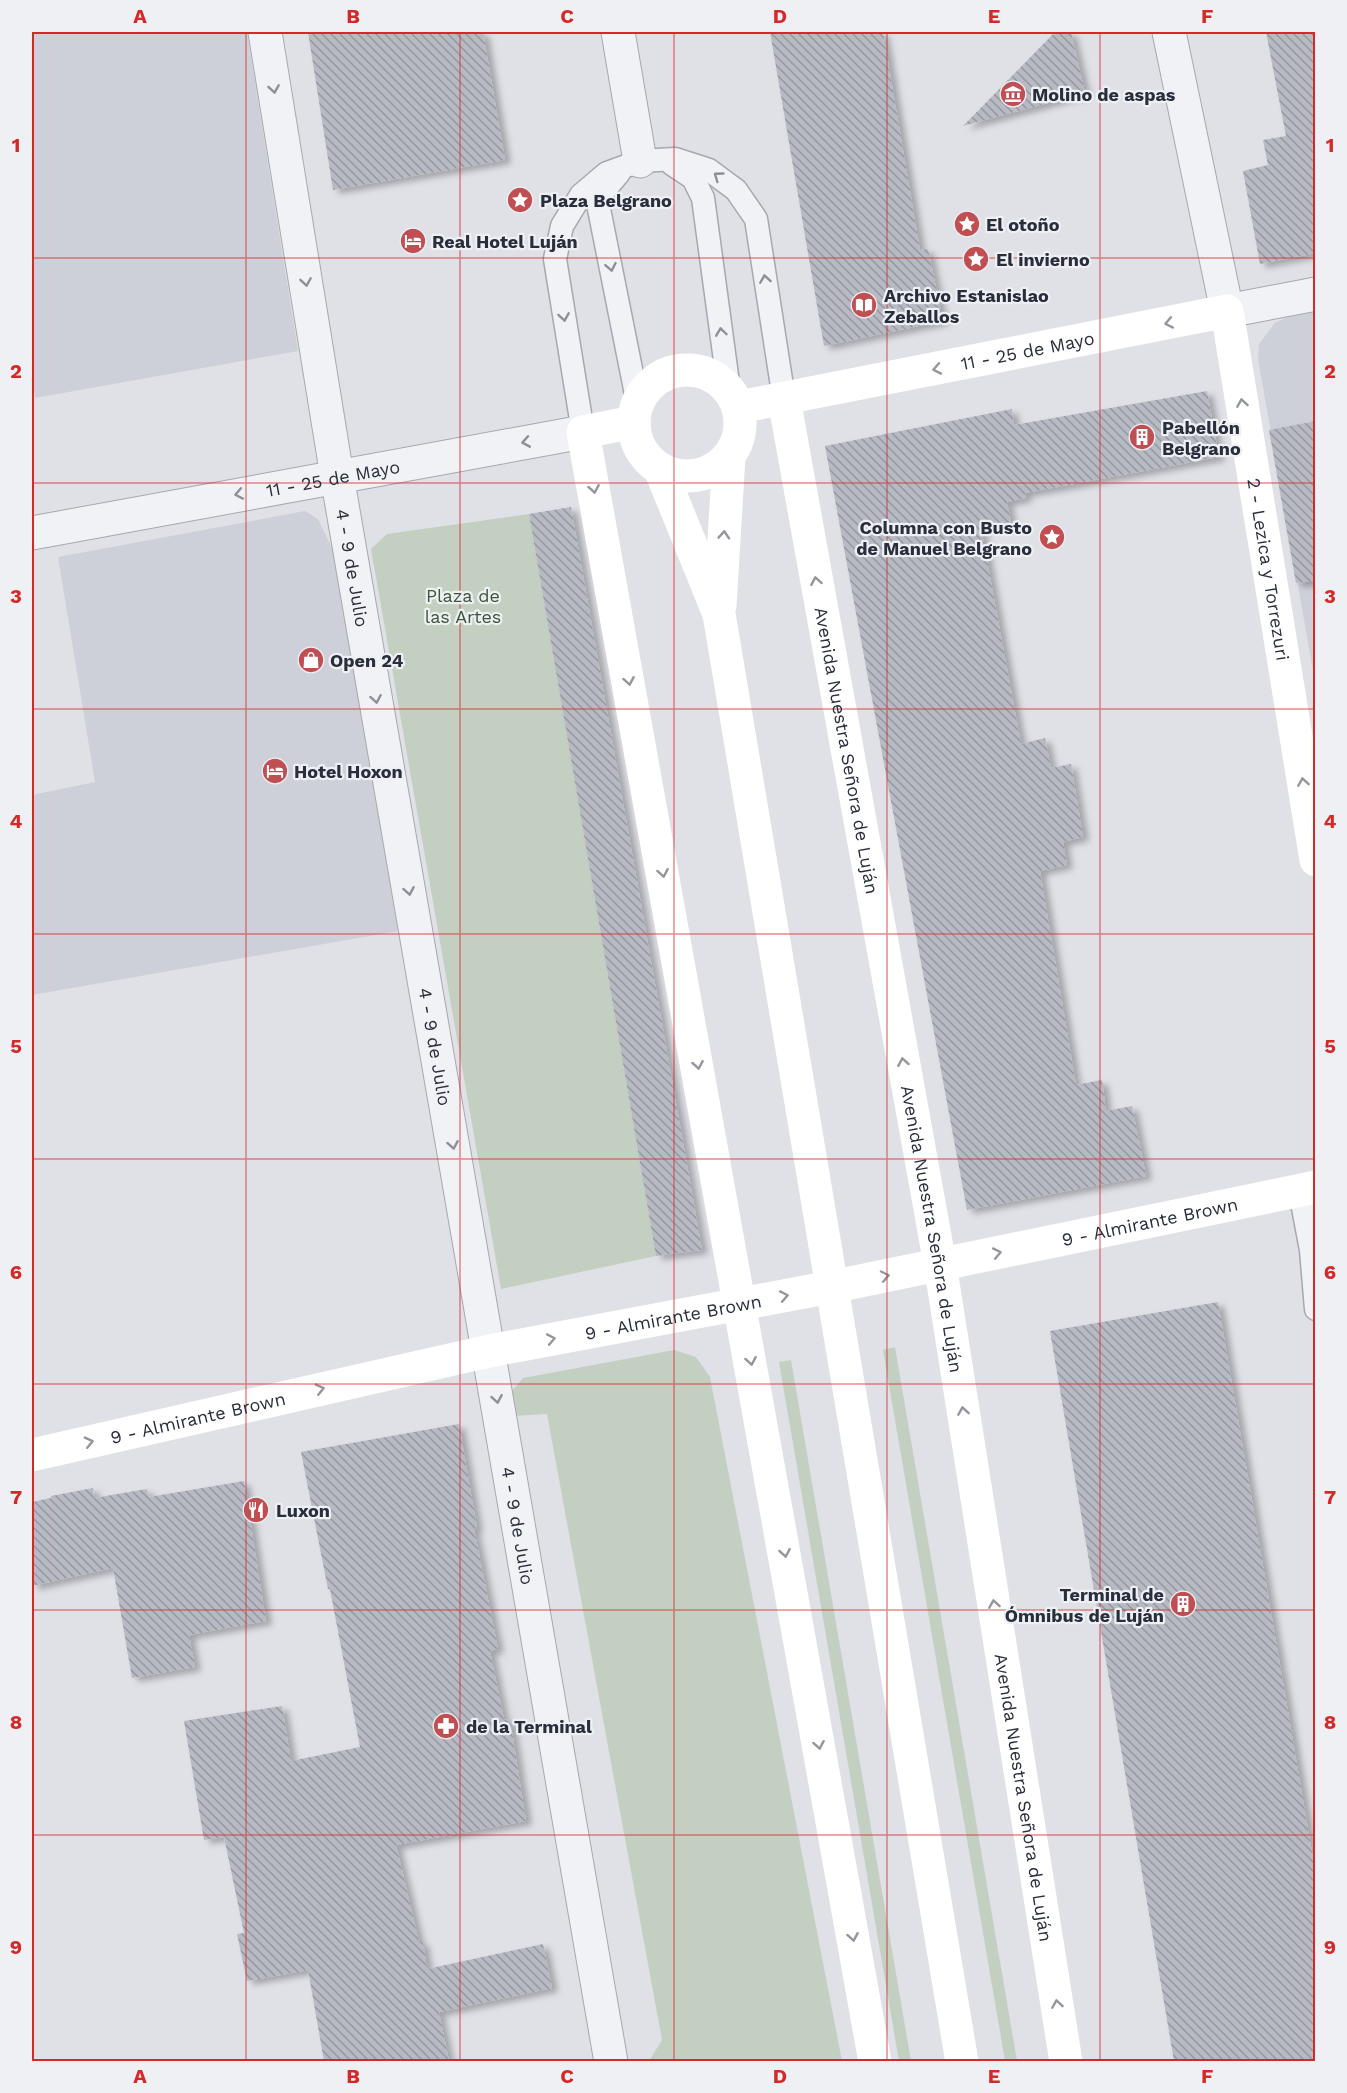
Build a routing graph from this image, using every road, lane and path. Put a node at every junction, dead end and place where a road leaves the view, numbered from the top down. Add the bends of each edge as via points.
1 (265, 32) edge
2 (618, 32) edge
3 (1169, 32) edge
4 (640, 160) junction
5 (1316, 294) edge
6 (1227, 311) junction
7 (734, 399) junction
8 (784, 399) junction
9 (636, 413) junction
10 (583, 432) junction
11 (729, 456) junction
12 (660, 469) junction
13 (337, 476) junction
14 (32, 533) edge
15 (719, 614) junction
16 (1316, 860) edge
17 (1308, 1190) edge
18 (1313, 1250) edge
19 (940, 1264) junction
20 (831, 1287) junction
21 (741, 1304) junction
22 (1316, 1309) edge
23 (489, 1351) junction
24 (32, 1455) edge
25 (611, 2061) edge
26 (875, 2061) edge
27 (962, 2061) edge
28 (1066, 2061) edge

1 -> 13 street, 4 - 9 de Julio
2 - 4 street
3 - 6 street, 2 - Lezica y Torrezuri
7 -> 4 lane via 699,186 678,166 661,160
8 -> 4 lane via 756,219 736,190 708,170 675,159
4 -> 9 lane via 613,177 603,192 599,209
4 -> 10 lane via 607,173 581,195 562,225 555,259
5 - 6 street, 11 - 25 de Mayo
6 -> 8 street, 11 - 25 de Mayo
16 -> 6 street, 2 - Lezica y Torrezuri
7 - 8 street, 11 - 25 de Mayo
7 - 9 street via 715,378 698,371 679,370 647,388
7 - 11 street via 741,423 738,441
19 -> 8 street, Avenida Nuestra Señora de Luján
9 - 10 street, 11 - 25 de Mayo
9 - 12 street via 637,441 646,457
10 -> 13 street, 11 - 25 de Mayo
10 -> 21 street
11 - 12 street via 709,472 685,477
15 -> 11 street
12 - 15 street
13 -> 14 street, 11 - 25 de Mayo
13 -> 23 street, 4 - 9 de Julio
15 - 20 street
17 - 18 lane
19 -> 17 street, 9 - Almirante Brown
18 - 22 lane
20 -> 19 street, 9 - Almirante Brown
28 -> 19 street, Avenida Nuestra Señora de Luján
21 -> 20 street, 9 - Almirante Brown
20 - 27 street
23 -> 21 street, 9 - Almirante Brown
21 -> 26 street
24 -> 23 street, 9 - Almirante Brown
23 -> 25 street, 4 - 9 de Julio

